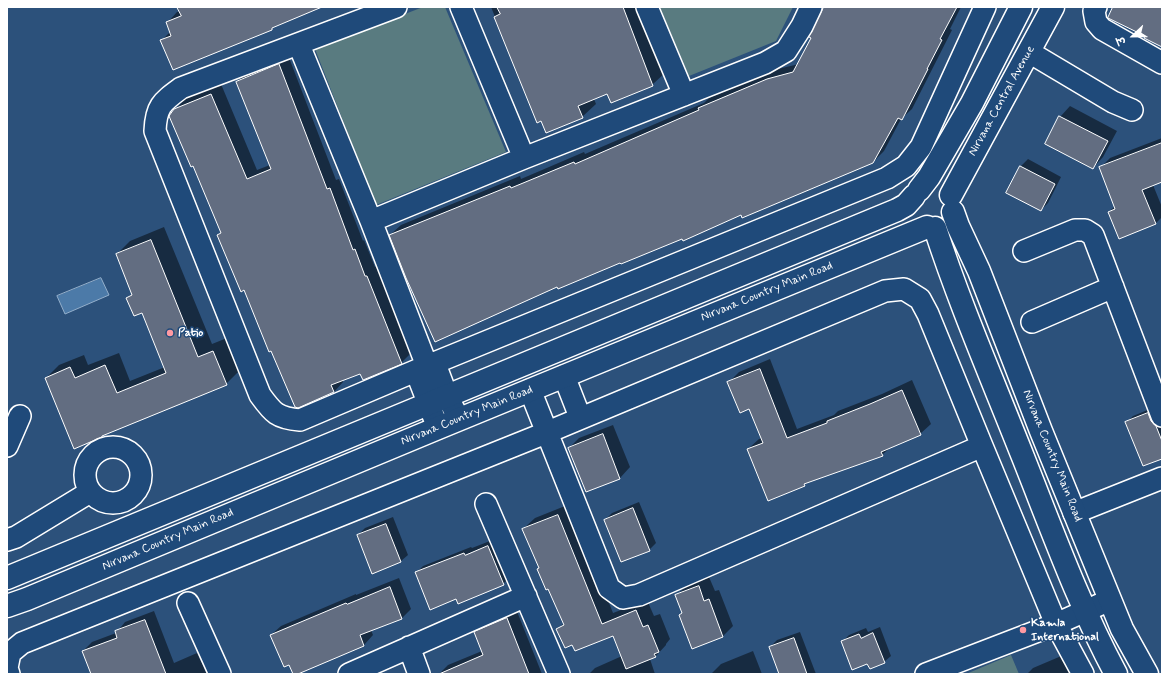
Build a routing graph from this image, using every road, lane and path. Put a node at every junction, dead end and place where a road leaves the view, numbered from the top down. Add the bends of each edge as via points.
1 (396, 7) edge
2 (461, 7) edge
3 (647, 7) edge
4 (811, 7) edge
5 (985, 7) edge
6 (1021, 7) edge
7 (1053, 7) edge
8 (1096, 7) edge
9 (299, 45) junction
10 (1029, 52) junction
11 (1162, 63) edge
12 (684, 94) junction
13 (1132, 110) dead end
14 (524, 158) junction
15 (916, 193) junction
16 (952, 203) junction
17 (371, 221) junction
18 (931, 227) junction
19 (1024, 251) dead end
20 (1113, 287) junction
21 (1032, 322) dead end
22 (427, 366) junction
23 (564, 376) junction
24 (530, 390) junction
25 (438, 400) junction
26 (20, 416) dead end
27 (1162, 416) edge
28 (580, 417) junction
29 (459, 419) junction
30 (438, 428) junction
31 (548, 432) junction
32 (7, 446) edge
33 (982, 446) junction
34 (1162, 478) edge
35 (90, 492) junction
36 (125, 498) junction
37 (486, 504) dead end
38 (1074, 513) junction
39 (143, 522) junction
40 (122, 531) junction
41 (7, 540) edge
42 (7, 578) edge
43 (1077, 591) junction
44 (526, 596) junction
45 (1110, 600) junction
46 (188, 603) dead end
47 (1049, 604) junction
48 (7, 606) edge
49 (1085, 611) junction
50 (1056, 624) junction
51 (408, 647) junction
52 (356, 672) edge
53 (9, 674) edge
54 (220, 674) edge
55 (419, 674) edge
56 (559, 674) edge
57 (926, 674) edge
58 (1083, 674) edge
59 (1116, 674) edge
60 (1147, 674) edge

1 - 9 street
2 - 14 street
3 - 12 street
4 - 12 street via 786,51 765,63
5 - 22 street via 921,147 906,166 887,178
6 - 15 street via 972,103 929,177
7 - 10 street, Nirvana Central Avenue
8 - 11 street via 1096,22 1102,29
9 - 17 street
9 - 22 street via 181,88 164,100 155,115 155,130 260,395 272,411 287,419 300,420
10 - 13 street via 1112,102
10 - 16 street, Nirvana Central Avenue
12 - 14 street
14 - 17 street
15 - 16 street via 926,186 940,186
15 - 18 street via 912,203 915,218 920,224
15 - 25 street via 906,205 897,210
16 - 18 street via 948,221
16 - 38 street, Nirvana Country Main Road via 958,226 980,271
17 - 22 street
18 - 23 street, Nirvana Country Main Road
18 - 43 street
19 - 20 street via 1075,230 1085,230 1093,235
20 - 21 street
20 - 27 street
22 - 25 street via 419,379
23 - 24 street, Nirvana Country Main Road
23 - 28 street
24 - 29 street, Nirvana Country Main Road
24 - 31 street
25 - 29 street
25 - 30 street
25 - 39 street
26 - 32 street
28 - 31 street
28 - 33 street via 885,291 904,289 920,299 928,314
29 - 30 street, Nirvana Country Main Road
30 - 48 street, Nirvana Country Main Road
31 - 33 street via 609,588 624,598 639,596
31 - 53 street via 22,643 10,653 7,668
33 - 47 street
34 - 38 street
35 - 36 street via 98,499 109,503
35 - 36 street via 85,471 89,460 96,452 106,447 117,447 128,450 141,468 138,489
35 - 41 street
36 - 39 street
36 - 40 street via 121,516
37 - 44 street
38 - 45 street, Nirvana Country Main Road
39 - 40 street
40 - 42 street
43 - 47 street
43 - 49 street
44 - 51 street
44 - 56 street
45 - 49 street
45 - 60 street, Nirvana Country Main Road via 1122,629
46 - 54 street
47 - 50 street
49 - 50 street
49 - 59 street
50 - 57 street
50 - 58 street
51 - 52 street
51 - 55 street

